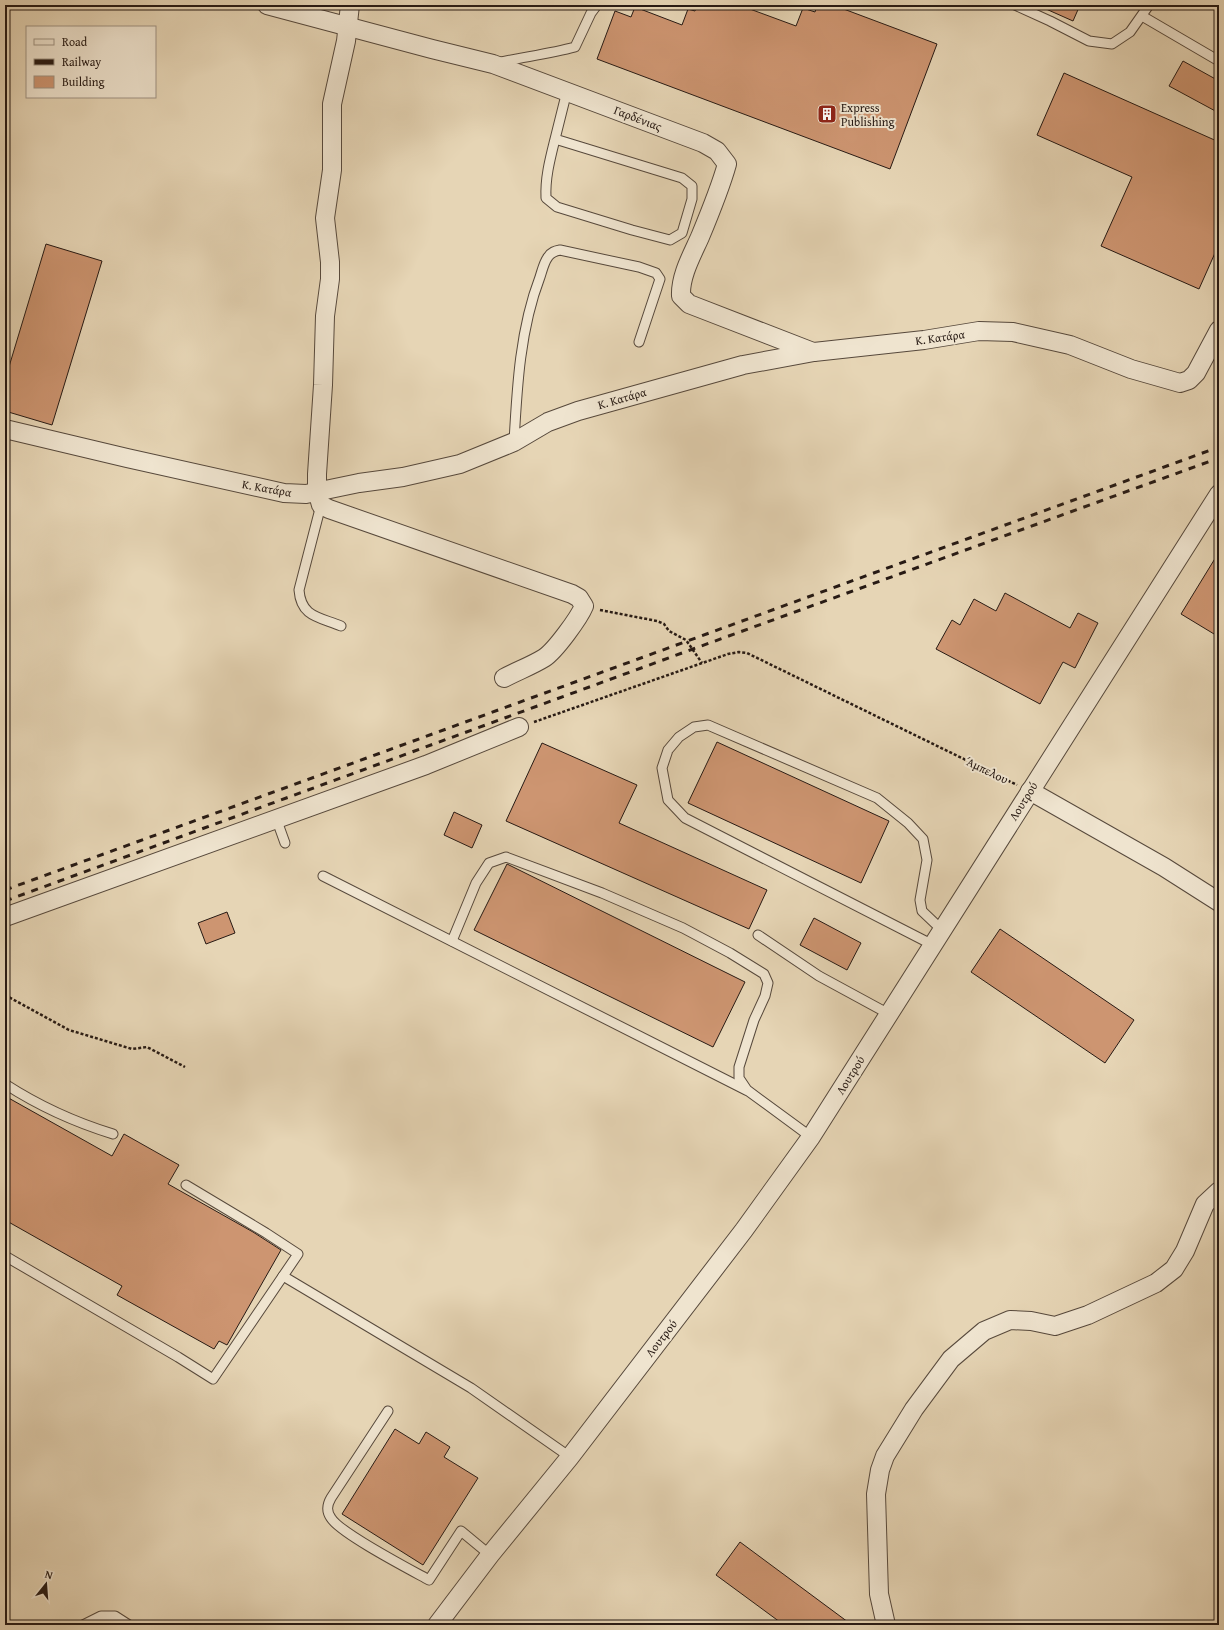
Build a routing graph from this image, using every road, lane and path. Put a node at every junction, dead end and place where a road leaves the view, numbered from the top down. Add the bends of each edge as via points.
1 (267, 5) edge
2 (350, 5) edge
3 (597, 5) edge
4 (1015, 5) edge
5 (1149, 5) edge
6 (1142, 16) junction
7 (347, 27) junction
8 (1219, 61) edge
9 (493, 64) junction
10 (567, 91) junction
11 (555, 139) junction
12 (1219, 330) edge
13 (639, 342) dead end
14 (814, 352) junction
15 (5, 429) edge
16 (514, 442) junction
17 (1219, 494) edge
18 (319, 498) junction
19 (584, 606) junction
20 (341, 626) dead end
21 (702, 663) junction
22 (504, 678) dead end
23 (519, 728) joint
24 (1030, 791) junction
25 (276, 818) junction
26 (285, 843) dead end
27 (323, 876) dead end
28 (1219, 902) edge
29 (5, 917) edge
30 (758, 935) dead end
31 (937, 938) junction
32 (452, 941) junction
33 (5, 995) edge
34 (889, 1014) junction
35 (185, 1067) dead end
36 (5, 1084) edge
37 (747, 1090) junction
38 (113, 1134) dead end
39 (811, 1137) junction
40 (186, 1185) dead end
41 (1219, 1191) edge
42 (5, 1256) edge
43 (283, 1276) junction
44 (388, 1411) dead end
45 (570, 1457) junction
46 (490, 1555) junction
47 (83, 1625) edge
48 (129, 1625) edge
49 (437, 1625) edge
50 (886, 1625) edge

1 - 7 street, Γαρδένιας
2 - 7 street
3 - 9 lane via 575,47
4 - 6 lane via 1089,41 1112,44 1130,32
5 - 6 lane
6 - 8 lane
7 - 9 street, Γαρδένιας
7 - 18 street via 332,104 332,170 325,218 330,279 324,316 324,384 317,474
9 - 10 street, Γαρδένιας
10 - 11 lane
10 - 14 street, Γαρδένιας via 703,143 717,151 728,164 688,265 681,296 689,304
11 - 11 lane via 545,183 546,198 557,207 670,240 682,233 692,199 692,186 682,178
12 - 14 street, Κ. Κατάρα via 1196,373 1189,380 1180,383 1131,369 1070,345 1013,332 978,331 924,340
13 - 16 lane via 660,279 656,273 560,250 553,252 547,258 536,285 526,327
14 - 16 street, Κ. Κατάρα via 743,365 596,406 548,422
15 - 18 street, Κ. Κατάρα via 284,493 306,494
16 - 18 street, Κ. Κατάρα via 460,464 403,477 359,483
17 - 24 street, Λουτρού
18 - 19 street via 328,509 572,594 579,598
18 - 20 lane via 299,590 300,602 307,612
19 - 21 path via 664,624 669,631 686,640
19 - 22 street via 572,627 546,657
21 - 23 path
21 - 24 path, Άμπελου via 728,654 747,653
23 - 25 street via 426,765
24 - 28 street via 1164,867
24 - 31 street, Λουτρού
25 - 26 lane
25 - 29 street
27 - 32 lane
30 - 34 lane via 819,976
31 - 31 lane via 922,911 920,900 927,860 923,839 877,798 708,726 694,727 679,737 668,750 662,768 668,800 685,818
31 - 34 street, Λουτρού
32 - 37 lane
32 - 37 lane via 476,883 489,863 506,856 683,928 764,974 768,983 739,1067 739,1078
33 - 35 path via 69,1030 132,1049 147,1047
34 - 39 street, Λουτρού
36 - 38 lane via 44,1108
37 - 39 lane
39 - 45 street, Λουτρού via 744,1230
40 - 43 lane via 298,1254
41 - 50 street via 1205,1204 1185,1251 1174,1269 1156,1282 1088,1315 1055,1326 1010,1320 984,1331 951,1359 914,1408 885,1456 880,1470 876,1494 879,1594
42 - 43 lane via 213,1379
43 - 45 lane via 471,1388
44 - 46 lane via 328,1504 331,1518 357,1538 429,1580 461,1531
45 - 46 street, Λουτρού
46 - 49 street, Λουτρού
47 - 48 lane via 101,1616 115,1616

